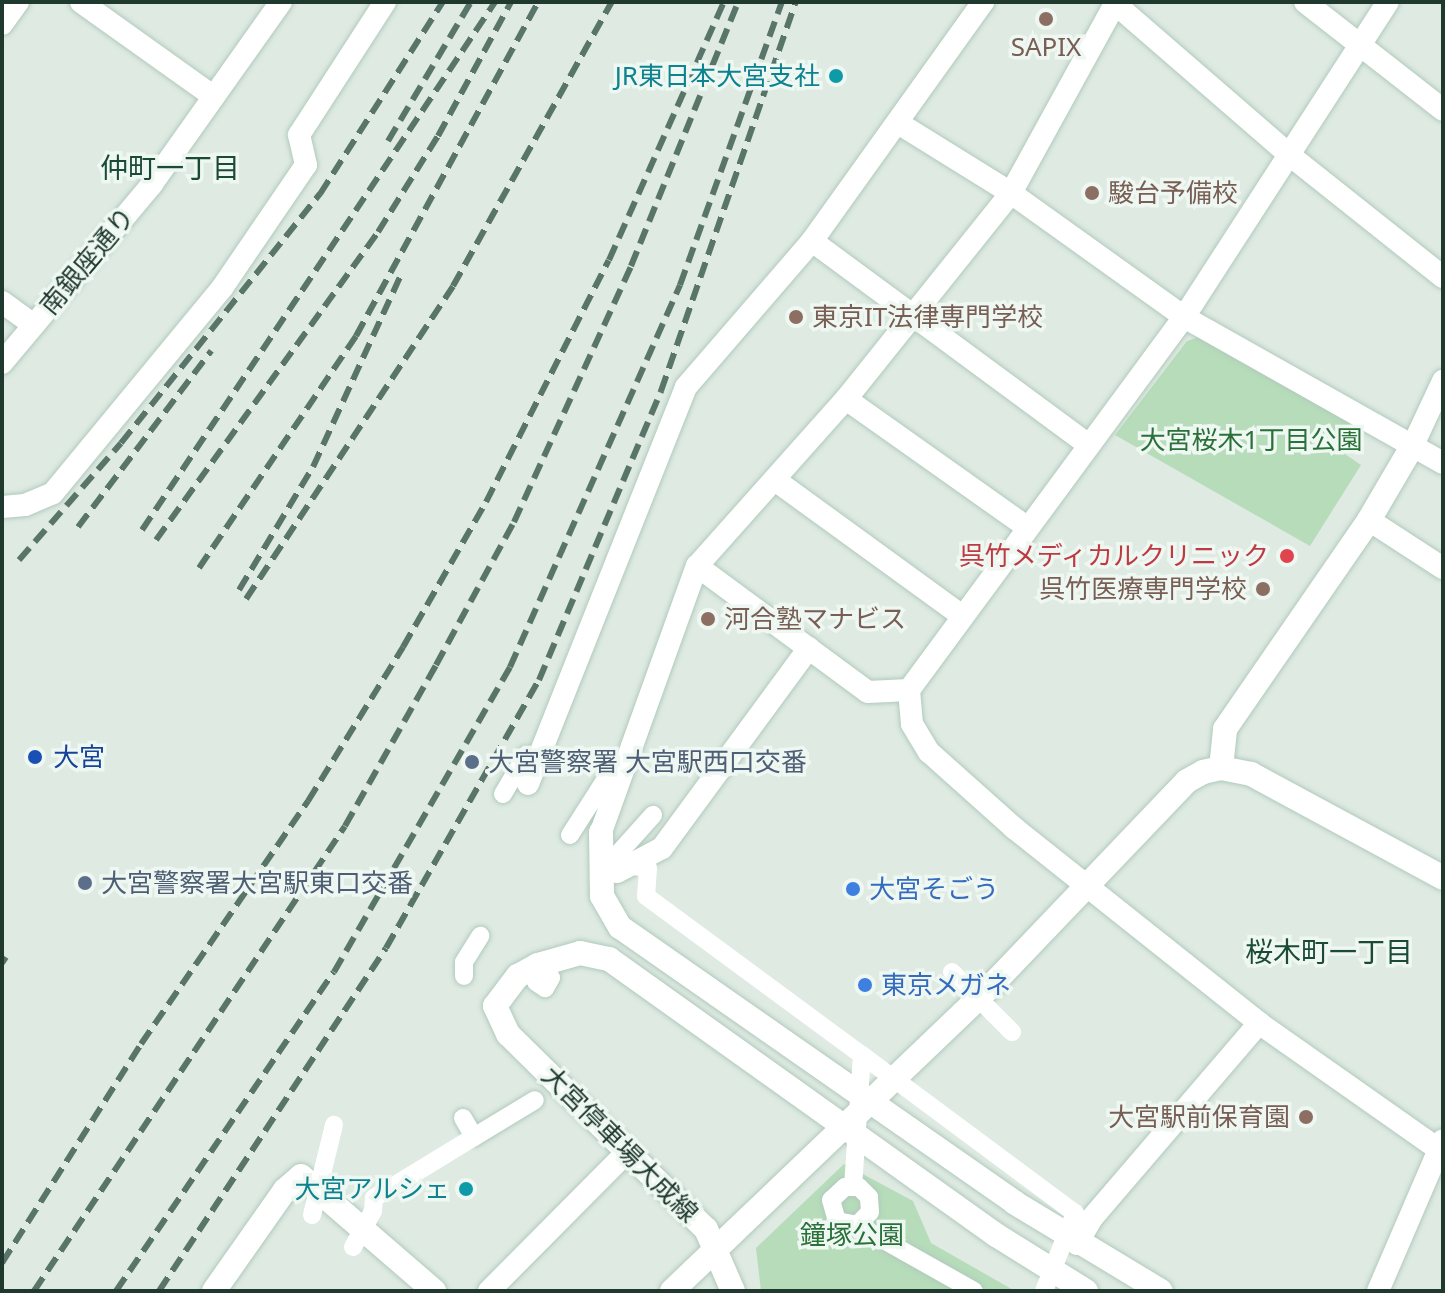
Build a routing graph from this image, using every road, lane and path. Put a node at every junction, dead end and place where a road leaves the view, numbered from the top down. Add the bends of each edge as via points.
1 (18, 2) edge
2 (81, 2) edge
3 (281, 2) edge
4 (385, 2) edge
5 (983, 2) edge
6 (1305, 2) edge
7 (1388, 2) edge
8 (1115, 3) edge
9 (2, 24) edge
10 (1361, 45) junction
11 (214, 97) junction
12 (1443, 110) edge
13 (898, 123) junction
14 (1292, 157) junction
15 (1011, 193) junction
16 (812, 241) junction
17 (1443, 277) edge
18 (2, 302) edge
19 (911, 316) junction
20 (1184, 317) junction
21 (34, 325) junction
22 (2, 363) edge
23 (1443, 381) edge
24 (846, 399) junction
25 (1089, 445) junction
26 (1413, 445) junction
27 (1443, 463) edge
28 (775, 480) junction
29 (2, 507) edge
30 (1369, 520) junction
31 (1028, 528) junction
32 (697, 566) junction
33 (1443, 568) edge
34 (961, 615) junction
35 (809, 648) junction
36 (909, 690) junction
37 (526, 755) dead end
38 (1221, 768) junction
39 (609, 774) dead end
40 (528, 784) dead end
41 (503, 794) dead end
42 (653, 815) dead end
43 (601, 832) joint
44 (570, 835) dead end
45 (603, 869) junction
46 (1443, 878) edge
47 (1086, 885) junction
48 (480, 936) dead end
49 (464, 969) dead end
50 (952, 972) dead end
51 (1259, 1023) junction
52 (1012, 1032) dead end
53 (862, 1055) junction
54 (535, 1100) dead end
55 (870, 1102) junction
56 (463, 1118) dead end
57 (334, 1125) dead end
58 (844, 1126) junction
59 (474, 1137) junction
60 (1442, 1145) edge
61 (628, 1151) junction
62 (853, 1186) junction
63 (312, 1215) dead end
64 (857, 1225) junction
65 (711, 1238) junction
66 (1077, 1244) junction
67 (353, 1247) dead end
68 (214, 1291) edge
69 (434, 1291) edge
70 (489, 1291) edge
71 (672, 1291) edge
72 (733, 1291) edge
73 (974, 1291) edge
74 (1044, 1291) edge
75 (1086, 1291) edge
76 (1161, 1291) edge
77 (1378, 1291) edge

1 - 9 street
2 - 11 street
3 - 11 street, 南銀座通り
4 - 29 street via 299,135 306,165 222,288 53,493 25,505
5 - 13 street
6 - 10 street
7 - 10 street
8 - 14 street
8 - 15 street
10 - 12 street
10 - 14 street
11 - 21 street, 南銀座通り via 152,184
13 - 15 street
13 - 16 street
14 - 17 street
14 - 20 street
15 - 19 street
15 - 20 street
16 - 19 street
16 - 40 street via 686,387
18 - 21 street
19 - 24 street
19 - 25 street
20 - 25 street
20 - 26 street
21 - 22 street, 南銀座通り
23 - 26 street
24 - 28 street
24 - 31 street
25 - 31 street
26 - 27 street
26 - 30 street
28 - 32 street
28 - 34 street
30 - 33 street
30 - 38 street via 1225,729
31 - 34 street
32 - 35 street
32 - 43 street
34 - 36 street
35 - 36 street via 868,692
35 - 45 street via 662,848
36 - 47 street via 912,724 929,752
37 - 41 street
38 - 46 street via 1251,774
38 - 47 street via 1187,781
39 - 44 street
42 - 45 street
43 - 45 street
45 - 53 street, bridge via 648,868 646,896
45 - 55 street via 606,907 620,927
47 - 51 street
47 - 55 street
48 - 49 street
50 - 52 street, bridge
51 - 60 street
51 - 66 street via 1092,1218
53 - 62 street, bridge
53 - 74 street, bridge via 1075,1213
54 - 59 street
55 - 58 street
55 - 66 street
56 - 59 street
57 - 63 street, bridge
58 - 61 street, 大宮停車場大成線 via 624,968 596,954 538,965 518,976 495,1006 498,1022
58 - 65 street
58 - 75 street
59 - 67 street, bridge via 374,1198 373,1211
60 - 77 street
61 - 65 street, 大宮停車場大成線
61 - 70 street
62 - 64 street via 871,1202 868,1216
62 - 64 street via 837,1191 830,1209 841,1223
64 - 73 street
65 - 71 street
65 - 72 street, 大宮停車場大成線
66 - 76 street
68 - 69 street via 285,1190 301,1176

